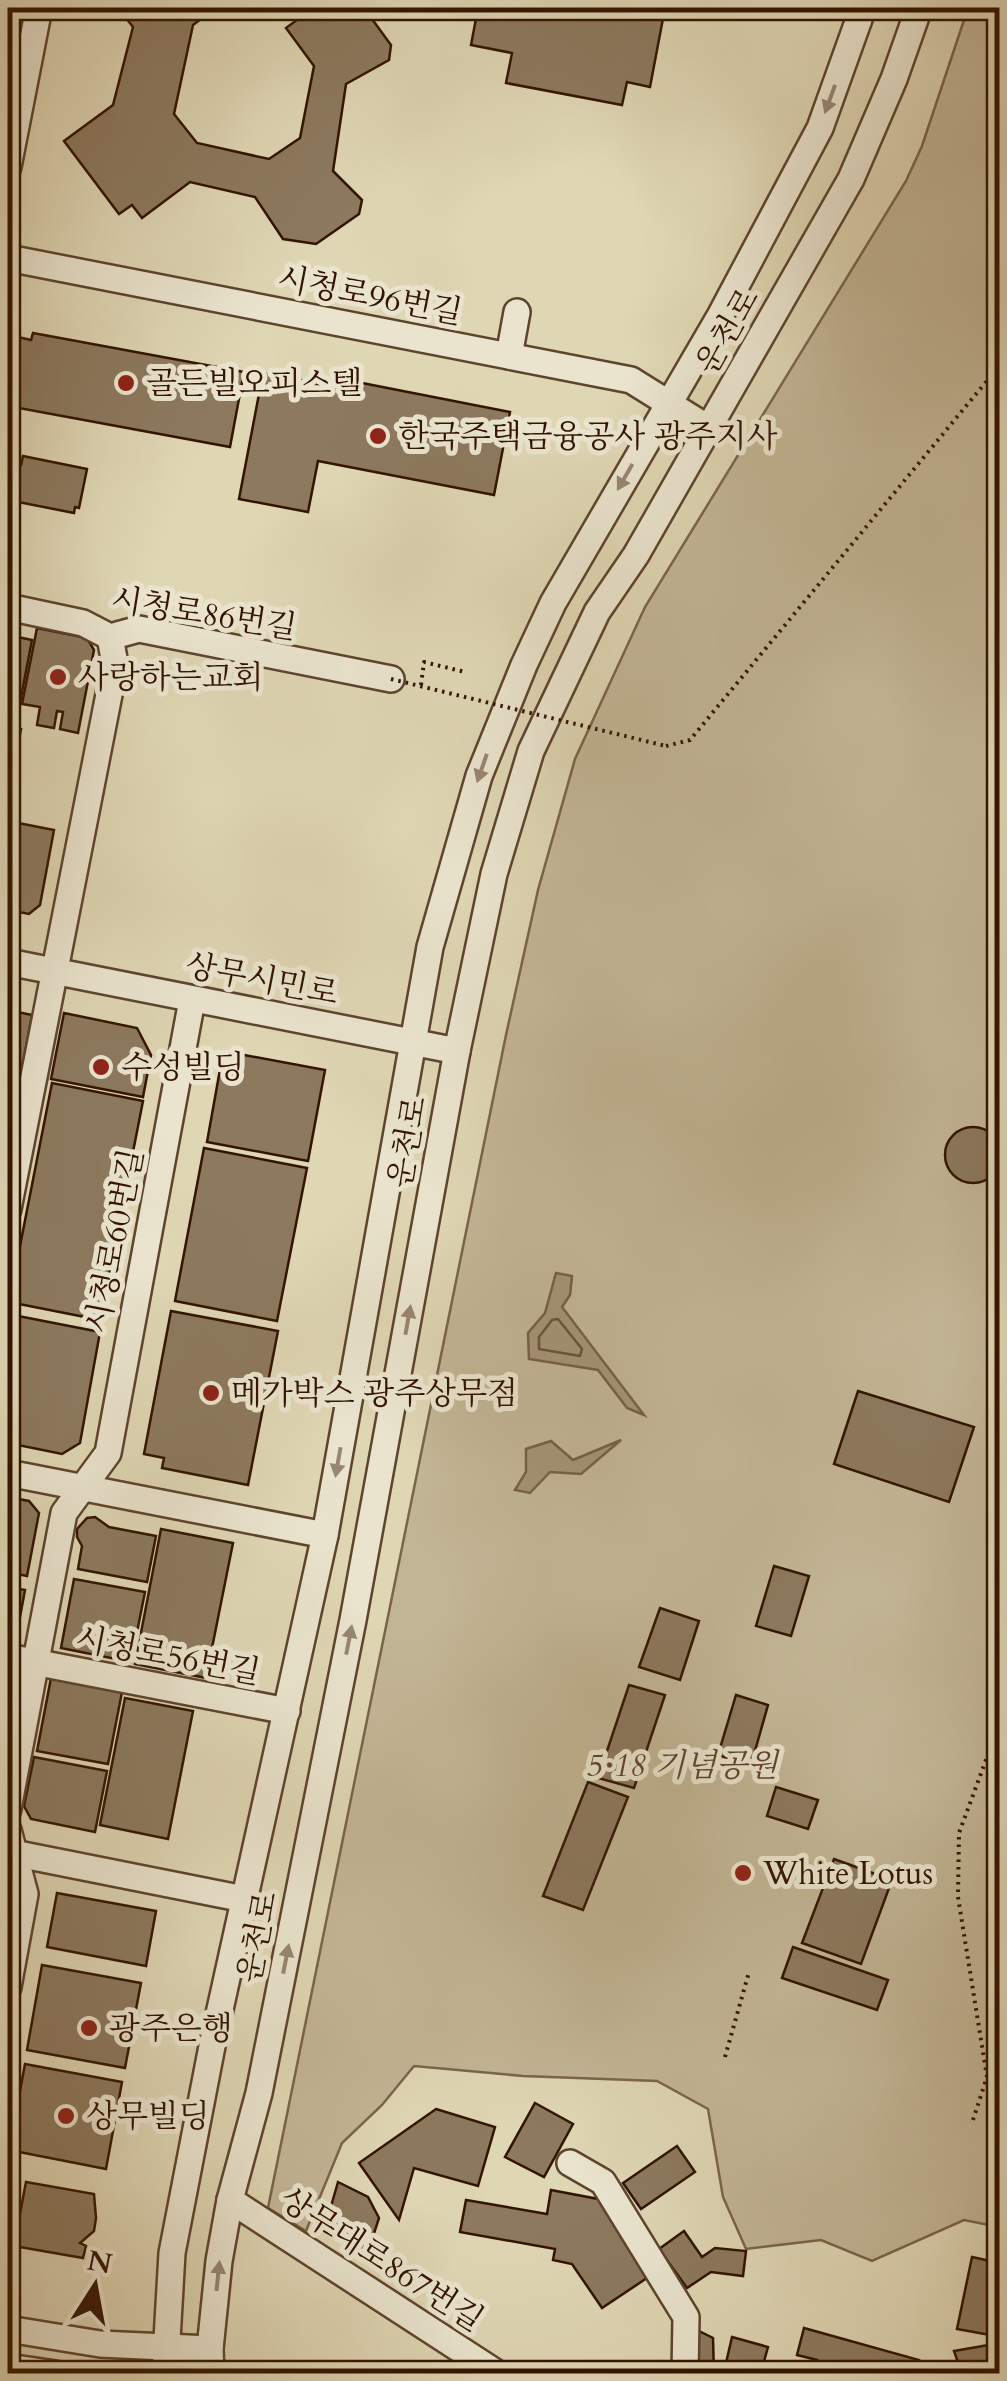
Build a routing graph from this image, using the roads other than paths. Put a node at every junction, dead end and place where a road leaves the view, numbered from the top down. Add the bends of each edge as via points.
1 (38, 8) edge
2 (864, 8) edge
3 (919, 8) edge
4 (8, 167) edge
5 (8, 258) edge
6 (516, 312) dead end
7 (509, 356) junction
8 (668, 400) junction
9 (708, 428) junction
10 (8, 608) edge
11 (110, 637) junction
12 (392, 679) road end
13 (8, 962) edge
14 (56, 971) junction
15 (192, 1000) junction
16 (415, 1041) junction
17 (457, 1050) junction
18 (8, 1209) edge
19 (8, 1473) edge
20 (84, 1487) junction
21 (325, 1535) junction
22 (8, 1656) edge
23 (36, 1662) junction
24 (287, 1711) junction
25 (8, 1808) edge
26 (10, 1845) edge
27 (244, 1899) junction
28 (8, 1987) edge
29 (570, 2163) dead end
30 (230, 2200) junction
31 (8, 2329) edge
32 (165, 2361) edge
33 (210, 2361) edge
34 (8, 2367) edge
35 (56, 2374) edge
36 (498, 2374) edge
37 (685, 2374) edge

1 - 4 street
2 -> 8 street, 운천로 via 820,128
3 - 9 street, 운천로 via 851,179
5 - 7 street, 시청로96번길
6 - 7 street
7 - 8 street, 시청로96번길 via 631,380
8 - 9 street, 시청로96번길
8 -> 16 street, 운천로 via 553,603 490,743 430,947
9 - 17 street, 운천로 via 597,612 532,751 494,874
10 - 11 street, 시청로86번길 via 83,622
11 - 12 street, 시청로86번길 via 139,629
11 - 14 street via 115,664
13 - 14 street, 상무시민로
14 - 15 street, 상무시민로
14 - 18 street
15 - 16 street, 상무시민로
15 - 20 street, 시청로60번길 via 108,1453
16 - 17 street, 상무시민로
16 -> 21 street, 운천로
30 -> 17 street, 운천로 via 258,2093 349,1640
19 - 20 street
20 - 21 street
20 - 23 street, 시청로56번길 via 64,1513
21 - 24 street, 운천로
22 - 23 street, 시청로56번길
23 - 24 street, 시청로56번길
23 - 25 street
24 - 27 street, 운천로
26 - 27 street
26 - 28 street via 25,1894
27 - 32 street, 운천로 via 172,2253
29 - 37 street via 603,2182 686,2317
33 -> 30 street, 운천로
30 - 36 street, 상무대로867번길
31 - 32 street
32 - 33 street
34 - 35 street

